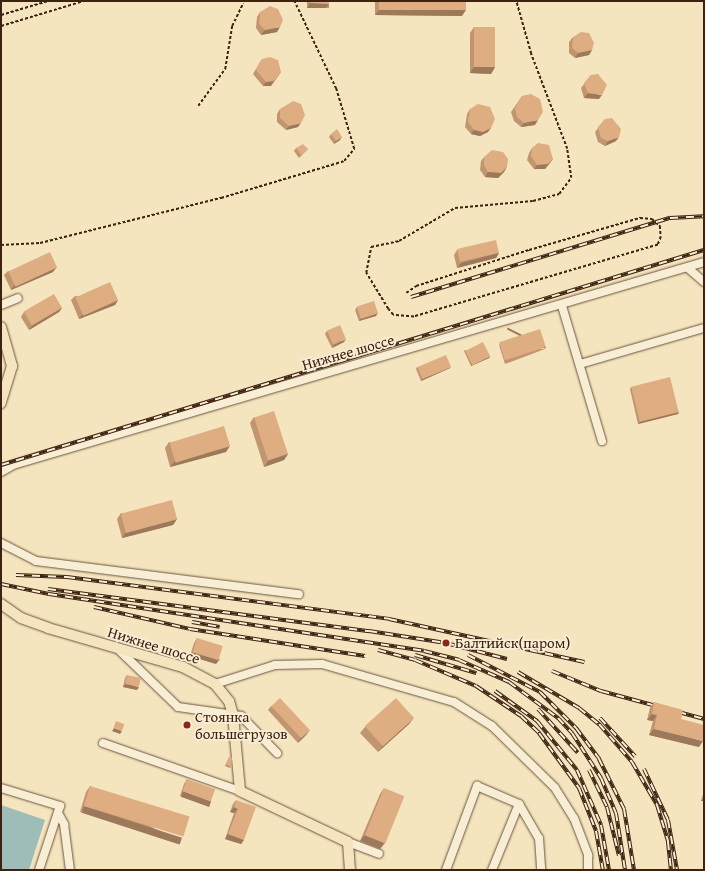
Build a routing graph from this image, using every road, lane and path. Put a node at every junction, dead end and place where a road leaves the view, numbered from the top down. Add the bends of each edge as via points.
1 (48, 1) edge
2 (84, 1) edge
3 (241, 1) edge
4 (250, 1) edge
5 (294, 1) edge
6 (516, 1) edge
7 (243, 3) junction
8 (1, 15) edge
9 (1, 26) edge
10 (198, 106) dead end
11 (1, 245) edge
12 (704, 262) edge
13 (688, 268) junction
14 (704, 282) edge
15 (406, 293) dead end
16 (18, 298) dead end
17 (1, 305) edge
18 (562, 306) junction
19 (1, 327) edge
20 (704, 328) edge
21 (580, 364) junction
22 (1, 403) edge
23 (602, 441) dead end
24 (1, 472) edge
25 (1, 543) edge
26 (299, 594) dead end
27 (1, 604) edge
28 (118, 648) junction
29 (215, 684) junction
30 (233, 715) junction
31 (103, 743) dead end
32 (277, 753) dead end
33 (1, 788) edge
34 (240, 791) junction
35 (519, 804) junction
36 (58, 813) junction
37 (348, 842) junction
38 (379, 854) dead end
39 (39, 870) edge
40 (70, 870) edge
41 (350, 870) edge
42 (446, 870) edge
43 (492, 870) edge
44 (541, 870) edge
45 (588, 870) edge

1 - 8 path
2 - 9 path
3 - 7 path
4 - 7 path
5 - 11 path via 338,96 354,149 344,161 221,198 40,243
6 - 15 path via 531,54 567,149 570,178 558,194 532,201 455,208 399,241 371,247 366,273 393,315 414,316 658,245 661,237 660,226 652,218 640,218 416,286
7 - 10 path via 232,26 225,69
12 - 13 street, Нижнее шоссе
13 - 14 street
13 - 18 street, Нижнее шоссе
16 - 17 street
18 - 21 street
18 - 24 street, Нижнее шоссе via 13,465
19 - 22 main road via 12,366
20 - 21 street
21 - 23 street
25 - 26 street via 36,561
27 - 28 main road, Нижнее шоссе via 21,618
28 - 29 main road, Нижнее шоссе via 183,667
28 - 30 street via 178,707
29 - 30 main road, Нижнее шоссе via 228,701
29 - 45 street via 275,665 322,664 454,702 492,726 556,788 574,818 588,855
30 - 32 street via 247,720
30 - 34 main road, Нижнее шоссе
31 - 34 street
33 - 36 street via 60,806
34 - 37 main road
35 - 42 street via 477,786
35 - 43 street
35 - 44 street via 539,838
36 - 39 street
36 - 40 street via 64,824
37 - 38 street
37 - 41 main road

